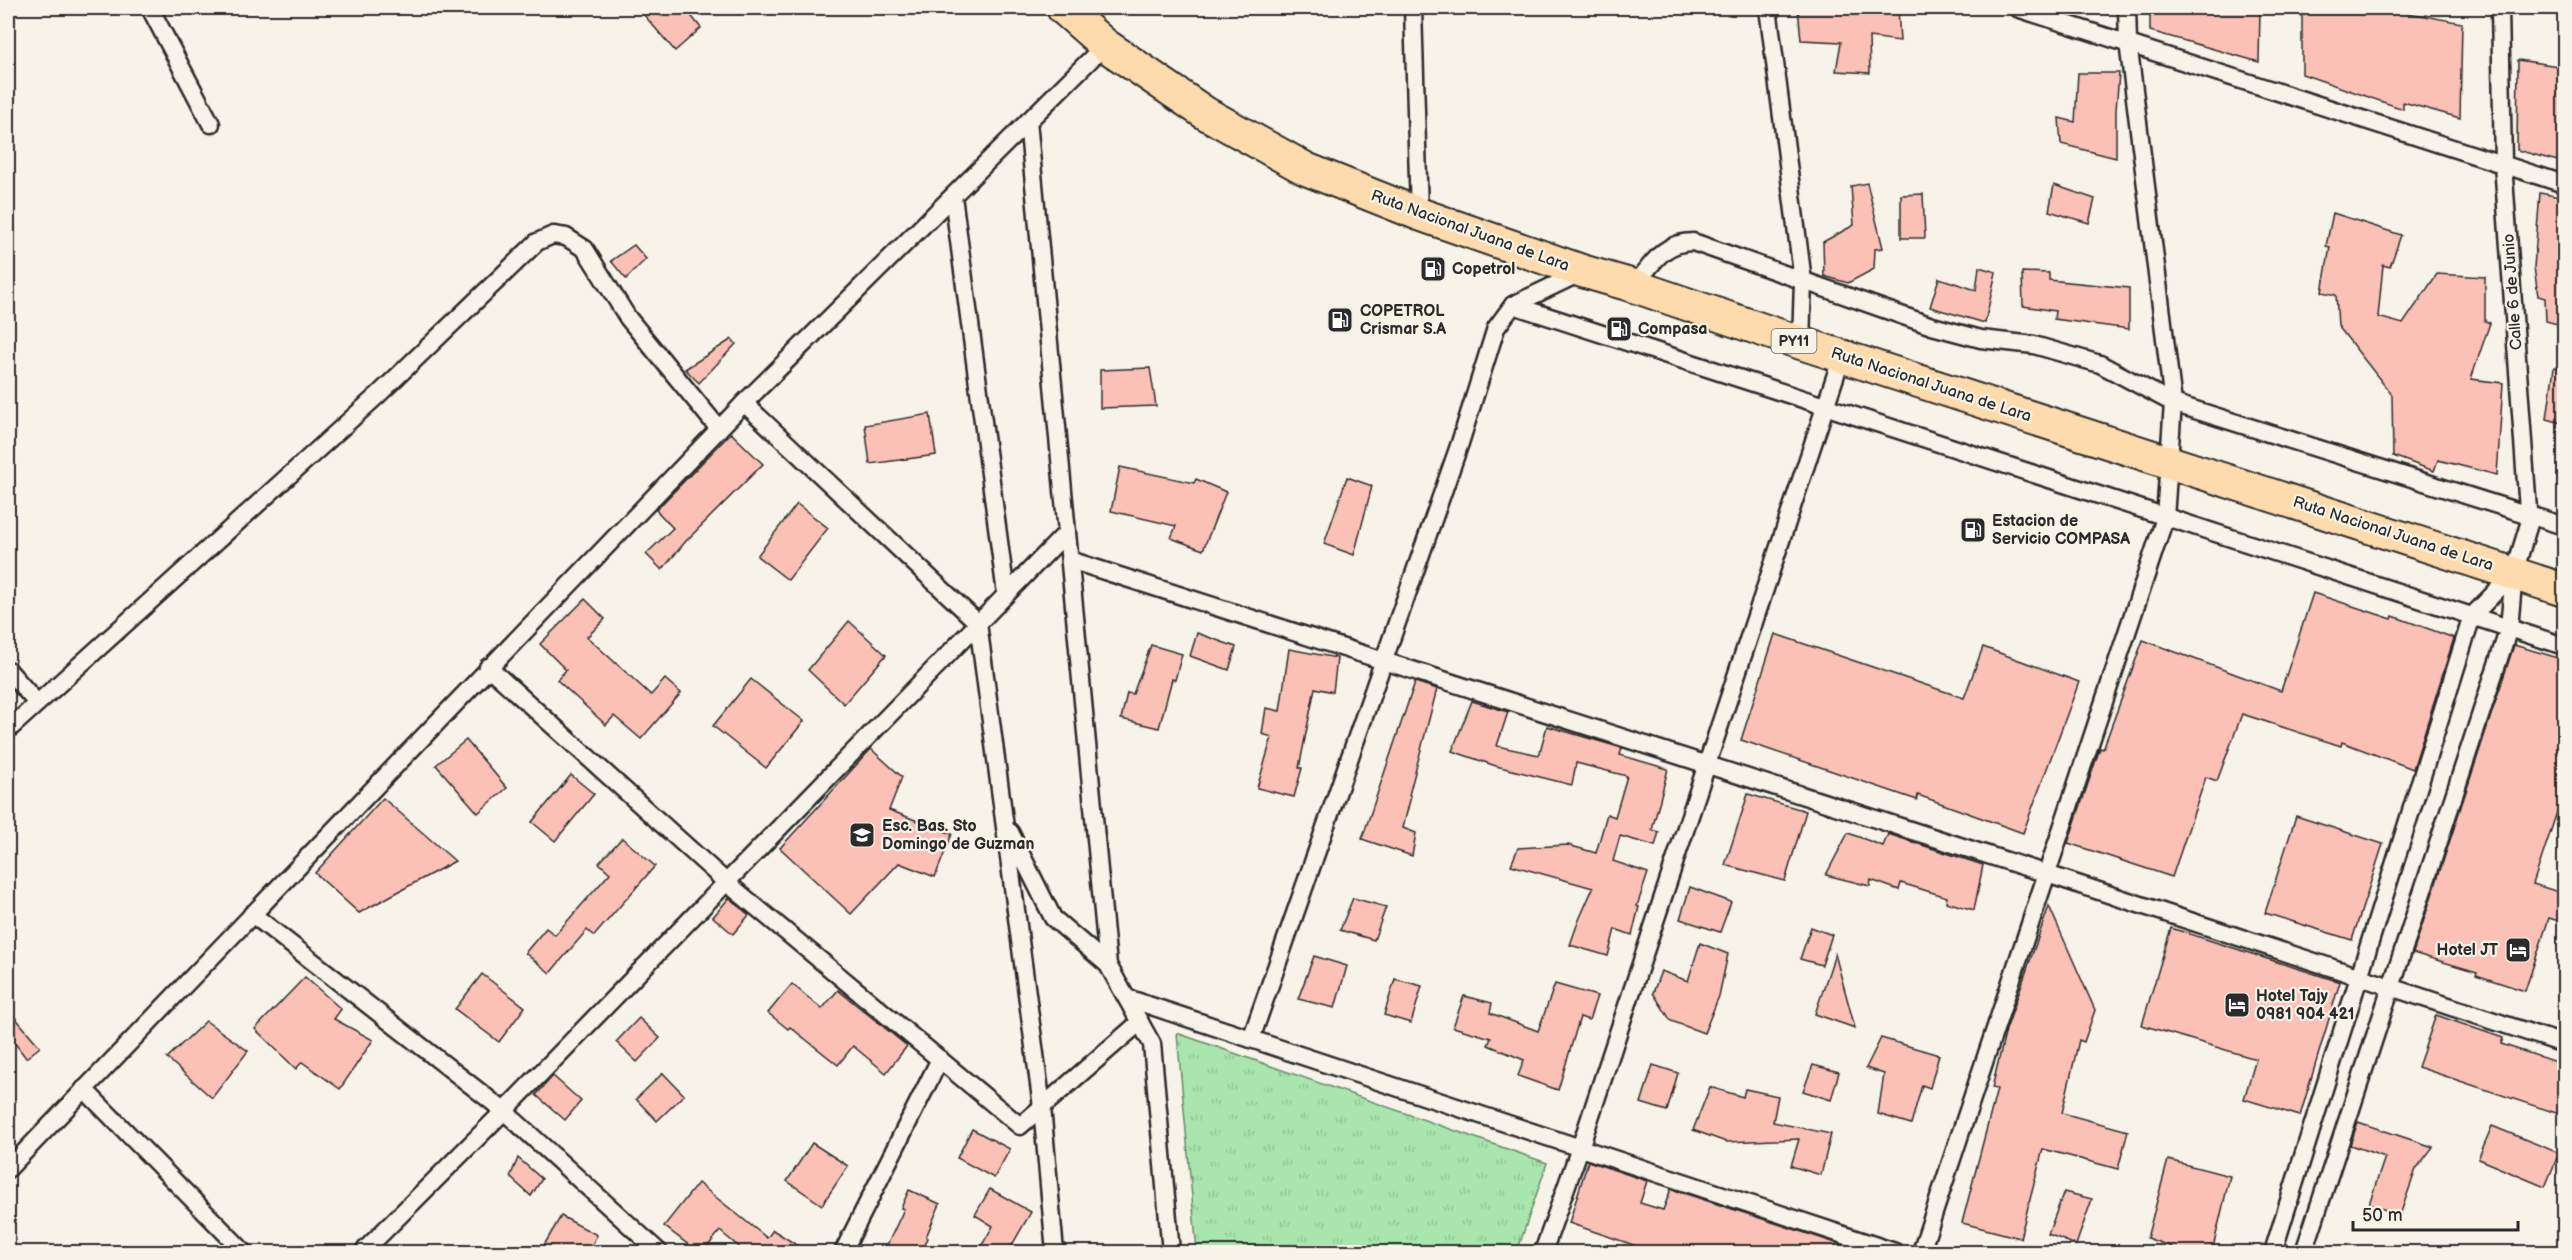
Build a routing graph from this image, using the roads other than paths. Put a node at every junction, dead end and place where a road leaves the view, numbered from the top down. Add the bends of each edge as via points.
1 (150, 8) edge
2 (1063, 8) edge
3 (1413, 8) edge
4 (1768, 8) edge
5 (2017, 8) edge
6 (2127, 8) edge
7 (2500, 8) edge
8 (2128, 42) junction
9 (1106, 45) junction
10 (1028, 121) junction
11 (211, 124) dead end
12 (2503, 164) junction
13 (2565, 184) edge
14 (953, 196) junction
15 (1419, 214) junction
16 (1582, 272) junction
17 (1803, 281) junction
18 (1634, 286) junction
19 (1513, 305) junction
20 (1801, 343) junction
21 (1842, 356) junction
22 (744, 403) junction
23 (2173, 403) junction
24 (1826, 407) junction
25 (719, 429) junction
26 (2170, 460) junction
27 (2529, 514) junction
28 (2165, 518) junction
29 (2565, 526) edge
30 (1067, 532) junction
31 (1070, 560) junction
32 (2514, 573) junction
33 (2565, 590) edge
34 (1006, 594) junction
35 (2472, 616) junction
36 (978, 623) junction
37 (2509, 628) junction
38 (2565, 646) edge
39 (1384, 661) junction
40 (488, 668) junction
41 (8, 670) edge
42 (37, 703) junction
43 (8, 730) edge
44 (1707, 765) junction
45 (1005, 821) junction
46 (2047, 874) junction
47 (726, 882) junction
48 (252, 914) junction
49 (1108, 965) junction
50 (2358, 976) junction
51 (2391, 987) junction
52 (1127, 998) junction
53 (1140, 1022) junction
54 (1251, 1039) junction
55 (2565, 1044) edge
56 (940, 1059) junction
57 (84, 1089) junction
58 (1042, 1107) junction
59 (504, 1111) junction
60 (1580, 1148) junction
61 (8, 1169) edge
62 (244, 1252) edge
63 (363, 1252) edge
64 (659, 1252) edge
65 (843, 1252) edge
66 (1055, 1252) edge
67 (1171, 1252) edge
68 (1544, 1252) edge
69 (1895, 1252) edge
70 (1921, 1252) edge
71 (2273, 1252) edge
72 (2304, 1252) edge

1 - 11 street
2 - 9 highway, Ruta Nacional Juana de Lara / PY11
3 - 15 street
4 - 17 street
5 - 8 street
6 - 8 street
7 - 12 street, Calle 6 de Junio
8 - 12 street
8 - 23 street
9 - 10 street
9 - 15 highway, Ruta Nacional Juana de Lara / PY11 via 1205,113 1306,169
10 - 14 street
10 - 30 street
12 - 13 street
12 - 27 street, Calle 6 de Junio
14 - 22 street
14 - 34 street
15 - 16 highway, Ruta Nacional Juana de Lara / PY11
16 - 18 highway, Ruta Nacional Juana de Lara / PY11
16 - 19 street
17 - 18 street via 1693,242 1681,242 1665,249
17 - 20 street
17 - 23 street via 1932,326 1981,339 2034,345 2100,364
18 - 20 highway, Ruta Nacional Juana de Lara / PY11
19 - 24 street
19 - 39 street via 1496,328
20 - 21 highway, Ruta Nacional Juana de Lara / PY11
21 - 24 street
21 - 26 highway, Ruta Nacional Juana de Lara / PY11
22 - 25 street
22 - 36 street
23 - 26 street
23 - 27 street
24 - 28 street
24 - 44 street
25 - 40 street
25 - 42 street via 628,318 585,249 566,237 553,235 537,242 379,394
26 - 28 street
26 - 32 highway, Ruta Nacional Juana de Lara / PY11
27 - 29 street
27 - 32 street, Calle 6 de Junio
28 - 35 street
28 - 46 street
30 - 31 street
30 - 34 street
31 - 39 street
31 - 49 street
32 - 33 highway, Ruta Nacional Juana de Lara / PY11
32 - 35 street
32 - 37 street, Calle 6 de Junio
34 - 36 street
35 - 37 street
35 - 50 street
36 - 45 street
36 - 47 street
37 - 38 street
37 - 51 street, Calle 6 de Junio
39 - 44 street
39 - 54 street
40 - 47 street
40 - 48 street
41 - 42 street
42 - 43 street
44 - 46 street
44 - 60 street
45 - 49 street via 1053,918
45 - 58 street
46 - 50 street
46 - 70 street
47 - 56 street
47 - 59 street
48 - 57 street
48 - 59 street
49 - 52 street
50 - 51 street
50 - 71 street
51 - 55 street
51 - 72 street, Calle 6 de Junio
52 - 53 street
52 - 54 street
53 - 58 street
53 - 67 street via 1152,1044
54 - 60 street
56 - 58 street via 1020,1126
56 - 65 street
57 - 61 street
57 - 62 street
58 - 66 street
59 - 63 street
59 - 64 street
60 - 68 street
60 - 69 street

